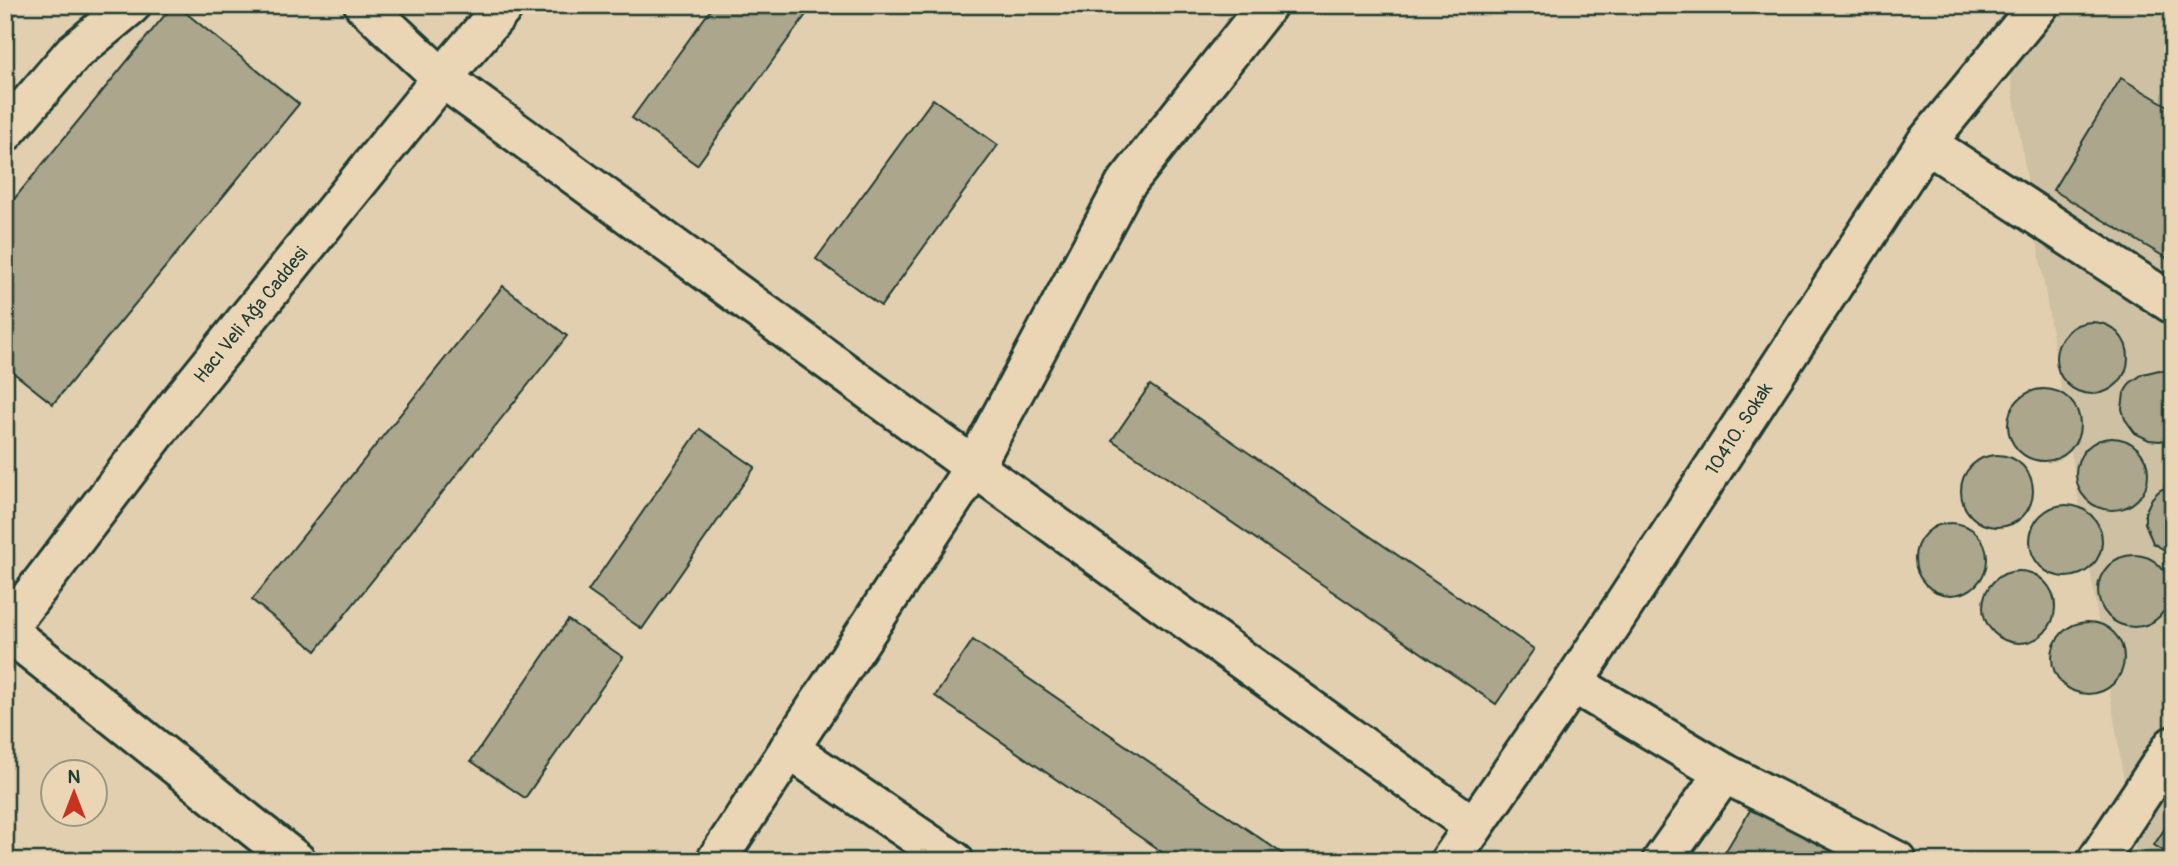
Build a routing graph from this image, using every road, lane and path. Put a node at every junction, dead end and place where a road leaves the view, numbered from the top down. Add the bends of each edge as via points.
1 (131, 5) edge
2 (364, 5) edge
3 (505, 5) edge
4 (1266, 5) edge
5 (2016, 5) edge
6 (2039, 5) edge
7 (2005, 44) junction
8 (442, 78) junction
9 (5, 132) edge
10 (1926, 143) junction
11 (2173, 304) edge
12 (974, 467) junction
13 (6, 630) edge
14 (1573, 683) junction
15 (2173, 746) edge
16 (789, 749) junction
17 (1724, 773) junction
18 (1473, 826) junction
19 (296, 861) edge
20 (716, 861) edge
21 (954, 861) edge
22 (1450, 861) edge
23 (1662, 861) edge
24 (1897, 861) edge
25 (2097, 861) edge

1 - 9 street via 74,53
2 - 8 street
3 - 8 street, Hacı Veli Ağa Caddesi
4 - 12 street via 1125,185
5 - 7 street
6 - 7 street, 10410. Sokak
7 - 10 street, 10410. Sokak
8 - 12 street
8 - 13 street, Hacı Veli Ağa Caddesi via 176,407
10 - 11 street
10 - 14 street, 10410. Sokak
12 - 16 street
12 - 18 street
13 - 19 street
14 - 17 street
14 - 18 street, 10410. Sokak
15 - 25 street
16 - 20 street
16 - 21 street
17 - 23 street
17 - 24 street
18 - 22 street, 10410. Sokak

